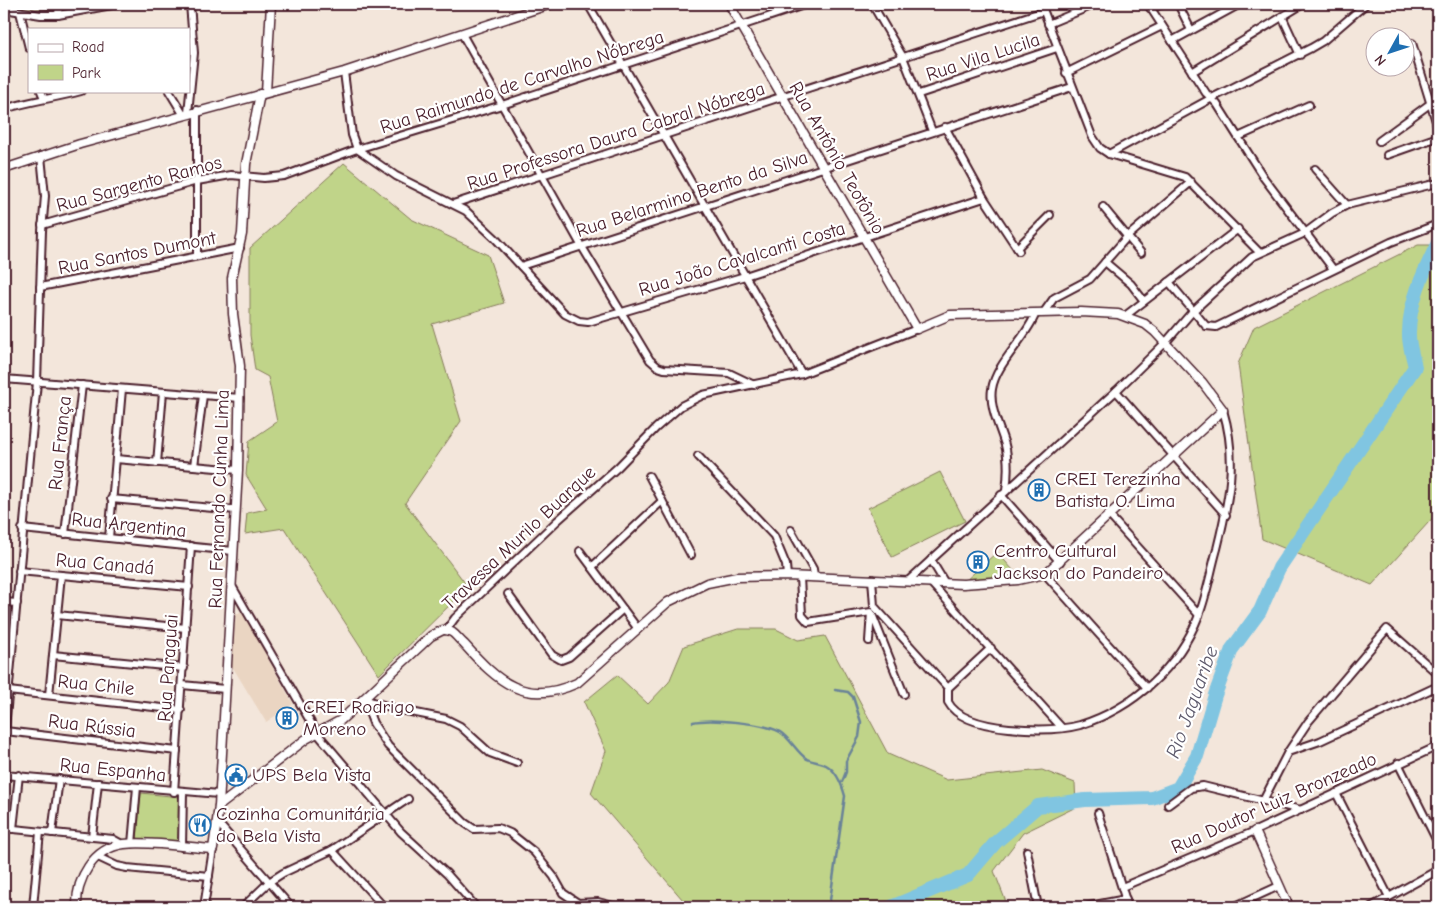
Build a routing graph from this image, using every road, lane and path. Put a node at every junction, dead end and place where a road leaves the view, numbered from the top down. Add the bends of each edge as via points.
1 (59, 4) edge
2 (117, 4) edge
3 (190, 4) edge
4 (271, 4) edge
5 (551, 4) edge
6 (588, 4) edge
7 (729, 4) edge
8 (807, 4) edge
9 (872, 4) edge
10 (1041, 4) edge
11 (1096, 4) edge
12 (1163, 4) edge
13 (1178, 4) edge
14 (1240, 4) edge
15 (1303, 4) edge
16 (1366, 4) edge
17 (1149, 6) edge
18 (4, 9) edge
19 (20, 12) junction
20 (1044, 12) junction
21 (58, 15) junction
22 (1282, 16) junction
23 (1048, 24) junction
24 (742, 26) junction
25 (1162, 26) junction
26 (1191, 30) junction
27 (462, 34) junction
28 (1172, 41) junction
29 (28, 44) edge
30 (1057, 48) junction
31 (1414, 49) edge
32 (1300, 55) junction
33 (903, 57) junction
34 (624, 66) junction
35 (344, 72) junction
36 (1192, 72) junction
37 (1066, 73) junction
38 (190, 80) edge
39 (1072, 87) junction
40 (41, 92) edge
41 (77, 92) edge
42 (170, 92) edge
43 (188, 92) edge
44 (263, 93) junction
45 (919, 94) junction
46 (784, 97) junction
47 (44, 98) junction
48 (1212, 98) junction
49 (1431, 103) junction
50 (1309, 105) dead end
51 (502, 106) junction
52 (4, 109) edge
53 (197, 110) junction
54 (185, 114) junction
55 (945, 127) junction
56 (1438, 128) edge
57 (932, 131) junction
58 (663, 136) junction
59 (1238, 137) junction
60 (1438, 137) edge
61 (1379, 141) dead end
62 (357, 149) junction
63 (1109, 154) junction
64 (1387, 155) dead end
65 (41, 156) junction
66 (824, 167) junction
67 (4, 169) edge
68 (1315, 169) dead end
69 (541, 175) junction
70 (244, 176) junction
71 (197, 181) junction
72 (1191, 182) junction
73 (1438, 183) edge
74 (984, 198) junction
75 (453, 204) junction
76 (1347, 205) junction
77 (704, 206) junction
78 (1103, 207) dead end
79 (1050, 215) dead end
80 (1438, 224) edge
81 (42, 225) junction
82 (1238, 229) junction
83 (1305, 233) junction
84 (864, 237) junction
85 (1127, 237) junction
86 (581, 245) junction
87 (240, 248) junction
88 (1259, 252) junction
89 (1141, 254) dead end
90 (197, 256) junction
91 (1105, 262) junction
92 (521, 266) junction
93 (1333, 269) junction
94 (745, 276) junction
95 (1169, 282) junction
96 (40, 287) junction
97 (1144, 301) junction
98 (622, 311) junction
99 (1192, 312) junction
100 (1040, 313) junction
101 (1125, 316) junction
102 (917, 329) junction
103 (1166, 342) junction
104 (802, 374) junction
105 (4, 379) edge
106 (37, 382) junction
107 (82, 385) junction
108 (754, 385) junction
109 (122, 389) junction
110 (1116, 391) junction
111 (163, 392) junction
112 (203, 395) junction
113 (240, 398) junction
114 (1223, 410) junction
115 (698, 456) dead end
116 (1173, 456) junction
117 (116, 459) junction
118 (157, 463) junction
119 (194, 466) junction
120 (238, 470) junction
121 (648, 476) dead end
122 (1004, 493) junction
123 (112, 499) junction
124 (662, 501) junction
125 (236, 510) junction
126 (1109, 515) junction
127 (1226, 515) junction
128 (22, 529) junction
129 (791, 530) dead end
130 (65, 534) junction
131 (108, 538) junction
132 (191, 546) junction
133 (580, 551) dead end
134 (233, 552) junction
135 (691, 556) dead end
136 (931, 560) junction
137 (1060, 562) junction
138 (592, 567) junction
139 (19, 571) junction
140 (1045, 574) junction
141 (62, 575) junction
142 (787, 576) junction
143 (800, 577) junction
144 (814, 577) junction
145 (872, 579) junction
146 (908, 581) junction
147 (931, 582) junction
148 (945, 583) junction
149 (232, 586) junction
150 (189, 587) junction
151 (508, 594) dead end
152 (4, 602) edge
153 (17, 603) junction
154 (623, 609) junction
155 (872, 609) junction
156 (57, 615) junction
157 (1199, 615) junction
158 (186, 628) junction
159 (447, 629) junction
160 (638, 629) junction
161 (869, 641) dead end
162 (990, 648) junction
163 (53, 654) junction
164 (184, 668) junction
165 (1438, 674) edge
166 (182, 685) junction
167 (1438, 686) edge
168 (948, 688) junction
169 (1147, 688) junction
170 (225, 689) junction
171 (8, 691) junction
172 (904, 694) dead end
173 (49, 695) junction
174 (364, 699) junction
175 (181, 710) junction
176 (1062, 728) junction
177 (4, 731) edge
178 (317, 733) junction
179 (4, 739) edge
180 (1438, 746) edge
181 (177, 751) junction
182 (1288, 752) junction
183 (517, 763) dead end
184 (1398, 763) junction
185 (4, 775) edge
186 (19, 775) junction
187 (59, 779) junction
188 (98, 783) junction
189 (137, 787) junction
190 (174, 792) junction
191 (183, 792) junction
192 (1336, 793) junction
193 (219, 794) junction
194 (1264, 799) junction
195 (408, 800) dead end
196 (1168, 805) dead end
197 (219, 806) junction
198 (1301, 810) junction
199 (1098, 813) dead end
200 (387, 815) junction
201 (218, 822) junction
202 (4, 828) edge
203 (13, 829) junction
204 (1255, 831) junction
205 (40, 832) junction
206 (52, 833) junction
207 (92, 837) junction
208 (122, 844) junction
209 (132, 844) junction
210 (1438, 844) edge
211 (182, 847) junction
212 (213, 849) junction
213 (332, 850) junction
214 (1027, 851) dead end
215 (98, 857) junction
216 (1438, 870) edge
217 (209, 876) junction
218 (269, 882) junction
219 (1279, 886) junction
220 (1122, 887) junction
221 (1389, 897) junction
222 (1126, 898) junction
223 (33, 907) edge
224 (77, 907) edge
225 (204, 907) edge
226 (244, 907) edge
227 (291, 907) edge
228 (384, 907) edge
229 (476, 907) edge
230 (617, 907) edge
231 (1038, 907) edge
232 (1084, 907) edge
233 (1128, 907) edge
234 (1233, 907) edge
235 (1288, 907) edge
236 (1370, 907) edge

1 - 21 street
2 - 21 street
3 - 38 street via 194,53
4 - 44 street, Rua Fernando Cunha Lima
5 - 27 street
6 - 34 street
7 - 24 street, Rua Antônio Teotônio
8 - 24 street, Rua Raimundo de Carvalho Nóbrega
9 - 33 street
10 - 20 street
11 - 23 street
12 - 17 street
13 - 26 street
14 - 26 street
15 - 22 street
16 - 32 street via 1323,41
17 - 25 street
18 - 19 street
19 - 21 street
19 - 29 street
20 - 23 street
20 - 33 street, Rua Professora Daura Cabral Nóbrega
22 - 32 street
22 - 36 street
23 - 30 street
24 - 34 street, Rua Raimundo de Carvalho Nóbrega
24 - 46 street, Rua Antônio Teotônio
25 - 28 street
25 - 37 street
26 - 28 street
27 - 35 street
27 - 51 street
28 - 36 street
30 - 37 street
30 - 45 street, Rua Vila Lucila
31 - 49 street
32 - 48 street
33 - 45 street
33 - 46 street, Rua Professora Daura Cabral Nóbrega
34 - 51 street, Rua Raimundo de Carvalho Nóbrega
34 - 58 street
35 - 44 street
35 - 62 street via 352,135
36 - 48 street
37 - 39 street
39 - 55 street, Rua Belarmino Bento da Silva
39 - 63 street via 1092,136
40 - 47 street
41 - 47 street
42 - 54 street
43 - 54 street
44 - 53 street
44 - 70 street, Rua Fernando Cunha Lima
45 - 57 street
46 - 58 street, Rua Professora Daura Cabral Nóbrega
46 - 66 street, Rua Antônio Teotônio
47 - 52 street
48 - 59 street
48 - 63 street
49 - 56 street
49 - 61 street
50 - 59 street
51 - 62 street, Rua Raimundo de Carvalho Nóbrega
51 - 69 street
53 - 54 street
53 - 71 street
54 - 65 street
55 - 57 street, Rua Belarmino Bento da Silva
55 - 74 street
57 - 66 street, Rua Belarmino Bento da Silva
58 - 69 street, Rua Professora Daura Cabral Nóbrega
58 - 77 street
59 - 83 street
60 - 64 street
62 - 70 street, Rua Raimundo de Carvalho Nóbrega via 284,176
62 - 75 street, Rua João Cavalcanti Costa via 396,176
63 - 72 street via 1178,173
65 - 67 street
65 - 81 street via 45,196
66 - 77 street, Rua Belarmino Bento da Silva
66 - 84 street, Rua Antônio Teotônio
68 - 76 street
69 - 75 street, Rua Professora Daura Cabral Nóbrega
69 - 86 street
70 - 71 street, Rua Sargento Ramos
70 - 87 street, Rua Fernando Cunha Lima
71 - 81 street, Rua Sargento Ramos
71 - 90 street
72 - 82 street
72 - 85 street
73 - 76 street
74 - 79 street via 1018,249
74 - 84 street, Rua João Cavalcanti Costa
75 - 92 street, Rua João Cavalcanti Costa via 476,220
76 - 83 street
77 - 86 street, Rua Belarmino Bento da Silva
77 - 94 street
78 - 85 street
80 - 93 street
81 - 96 street
82 - 88 street
82 - 95 street
83 - 88 street
83 - 93 street
84 - 94 street, Rua João Cavalcanti Costa
84 - 102 street, Rua Antônio Teotônio
85 - 89 street
85 - 91 street
86 - 92 street, Rua Belarmino Bento da Silva
86 - 98 street
87 - 90 street, Rua Santos Dumont
87 - 113 street, Rua Fernando Cunha Lima via 234,265 232,294
88 - 99 street
90 - 96 street, Rua Santos Dumont
91 - 97 street via 1131,284
91 - 100 street via 1090,278 1054,298
92 - 98 street, Rua João Cavalcanti Costa via 551,301 571,318 588,322
93 - 99 street via 1216,327 1206,326
94 - 98 street, Rua João Cavalcanti Costa
94 - 104 street
95 - 97 street
95 - 99 street
96 - 106 street
97 - 101 street
98 - 108 street via 650,360 658,367 729,373
99 - 103 street
100 - 101 street
100 - 102 street via 950,316
100 - 122 street via 997,374 992,391 1008,473
101 - 103 street via 1145,324
102 - 104 street, Travessa Murilo Buarque
103 - 110 street
103 - 114 street
104 - 108 street, Travessa Murilo Buarque
105 - 106 street
106 - 107 street
106 - 128 street
107 - 109 street
107 - 130 street, Rua França
108 - 159 street, Travessa Murilo Buarque via 703,395 681,406
109 - 111 street
109 - 117 street
110 - 116 street
110 - 122 street
111 - 112 street
111 - 118 street
112 - 113 street
112 - 119 street
113 - 120 street, Rua Fernando Cunha Lima
114 - 116 street
114 - 127 street via 1232,466
115 - 142 street via 774,536
116 - 126 street
116 - 127 street
117 - 118 street
117 - 123 street
118 - 119 street
119 - 120 street
120 - 125 street, Rua Fernando Cunha Lima
121 - 124 street
122 - 136 street
122 - 137 street
123 - 125 street
123 - 131 street
124 - 135 street
124 - 138 street
125 - 134 street, Rua Fernando Cunha Lima
126 - 137 street
126 - 157 street
127 - 157 street
128 - 130 street, Rua Argentina
128 - 139 street
129 - 144 street via 813,569
130 - 131 street, Rua Argentina
131 - 132 street, Rua Argentina
132 - 134 street, Rua Argentina
132 - 150 street, Rua Paraguai
133 - 138 street
134 - 149 street, Rua Fernando Cunha Lima
136 - 146 street
136 - 148 street
137 - 140 street
138 - 154 street
139 - 141 street, Rua Canadá
139 - 153 street
140 - 148 street via 996,583
140 - 169 street
141 - 150 street, Rua Canadá
141 - 156 street
142 - 143 street
142 - 160 street via 737,577 707,583 668,602
143 - 144 street
143 - 155 street via 802,615 808,622
144 - 145 street
145 - 146 street
145 - 155 street
146 - 147 street
147 - 148 street
147 - 162 street
149 - 170 street, Rua Fernando Cunha Lima
149 - 178 street
150 - 158 street, Rua Paraguai
151 - 154 street via 552,655 561,660 569,658
152 - 153 street
153 - 171 street
154 - 160 street
155 - 161 street
155 - 168 street
155 - 172 street
156 - 158 street
156 - 163 street
157 - 169 street via 1182,648
158 - 164 street, Rua Paraguai
159 - 160 street via 505,683 524,692 543,693 559,691 577,683
159 - 174 street, Travessa Murilo Buarque via 432,636
162 - 168 street
162 - 176 street
163 - 164 street
163 - 173 street
164 - 166 street, Rua Paraguai
165 - 182 street via 1387,629 1308,722
166 - 170 street
166 - 175 street, Rua Paraguai
167 - 182 street via 1320,741
168 - 176 street via 951,708 967,718 1005,727
169 - 176 street via 1101,717
170 - 193 street, Rua Fernando Cunha Lima
171 - 173 street, Rua Chile
171 - 177 street
173 - 175 street, Rua Chile
174 - 178 street, Travessa Murilo Buarque via 341,720
174 - 183 street via 446,719 460,726 490,753
174 - 230 street via 373,723 388,746 465,823 474,829 498,828 510,833 534,852 563,893 578,904 598,902
175 - 181 street, Rua Paraguai
177 - 179 street
177 - 181 street, Rua Rússia
178 - 197 street, Travessa Murilo Buarque
178 - 200 street
180 - 184 street, Rua Doutor Luiz Bronzeado
181 - 190 street, Rua Paraguai
182 - 194 street
184 - 192 street, Rua Doutor Luiz Bronzeado
184 - 210 street
185 - 186 street, Rua Espanha
186 - 187 street, Rua Espanha
186 - 203 street
187 - 188 street, Rua Espanha
187 - 206 street
188 - 189 street, Rua Espanha
188 - 207 street
189 - 190 street, Rua Espanha
189 - 209 street
190 - 191 street, Rua Espanha
191 - 193 street, Rua Espanha
191 - 211 street
192 - 198 street, Rua Doutor Luiz Bronzeado
192 - 221 street
193 - 197 street, Rua Fernando Cunha Lima
194 - 196 street via 1198,786
194 - 198 street
195 - 200 street
197 - 201 street, Rua Fernando Cunha Lima
198 - 204 street, Rua Doutor Luiz Bronzeado
199 - 220 street
200 - 213 street
200 - 229 street
201 - 212 street, Rua Fernando Cunha Lima
201 - 218 street
202 - 203 street
203 - 205 street
204 - 219 street
204 - 220 street, Rua Doutor Luiz Bronzeado
205 - 206 street
205 - 223 street
206 - 207 street
207 - 208 street via 113,839
208 - 209 street
208 - 215 street
209 - 211 street
211 - 212 street
212 - 217 street, Rua Fernando Cunha Lima
213 - 218 street via 292,867
213 - 228 street
214 - 231 street
215 - 217 street via 127,868
215 - 224 street via 82,877
216 - 221 street
217 - 225 street, Rua Fernando Cunha Lima
218 - 226 street
218 - 227 street
219 - 234 street
219 - 235 street
220 - 222 street
221 - 236 street
222 - 232 street
222 - 233 street

